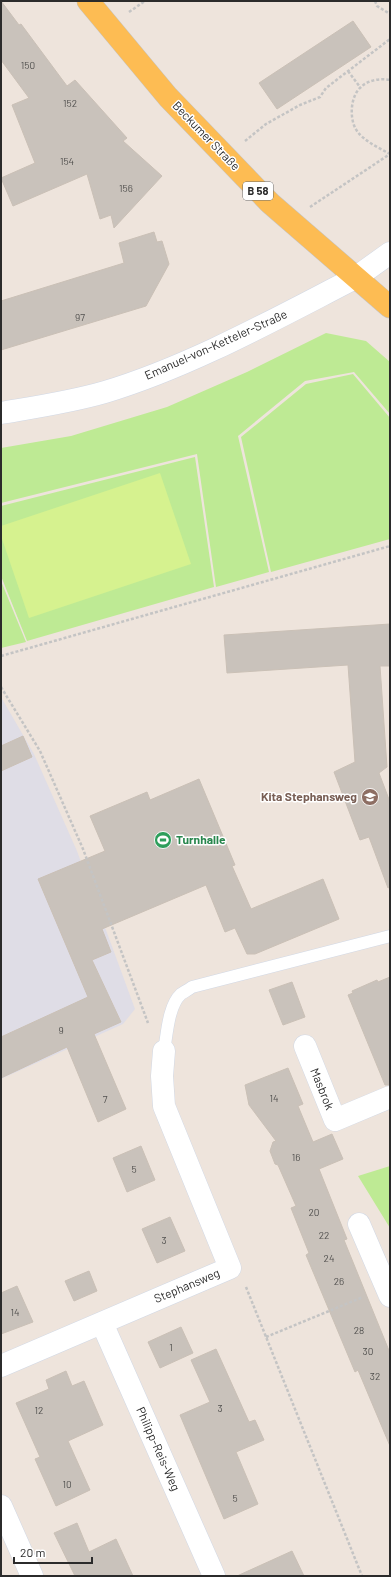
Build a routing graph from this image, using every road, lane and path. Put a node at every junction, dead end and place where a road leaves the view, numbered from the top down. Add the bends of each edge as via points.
1 (88, 1) edge
2 (375, 1) edge
3 (390, 14) edge
4 (390, 39) edge
5 (348, 71) junction
6 (390, 80) edge
7 (360, 87) junction
8 (390, 154) edge
9 (226, 157) junction
10 (290, 220) junction
11 (390, 253) edge
12 (355, 278) junction
13 (390, 307) edge
14 (1, 413) edge
15 (390, 546) edge
16 (1, 656) edge
17 (1, 687) edge
18 (390, 936) edge
19 (305, 1046) dead end
20 (164, 1052) junction
21 (390, 1097) edge
22 (359, 1224) dead end
23 (230, 1268) junction
24 (388, 1292) edge
25 (102, 1323) junction
26 (266, 1337) junction
27 (1, 1366) edge
28 (1, 1506) edge
29 (32, 1576) edge
30 (214, 1576) edge
31 (362, 1576) edge

1 - 9 main road, Beckumer Straße / B 58 via 168,97
2 - 3 path via 377,6
4 - 5 path
5 - 7 path
5 - 9 path via 326,88 320,97 266,124
6 - 7 path via 373,80
7 - 8 path via 353,100 351,117 357,131 372,144
8 - 10 path
9 - 10 main road, Beckumer Straße / B 58
10 - 12 main road, Beckumer Straße / B 58
11 - 12 street, Emanuel-von-Ketteler-Straße
12 - 13 main road, Beckumer Straße / B 58
12 - 14 street, Emanuel-von-Ketteler-Straße via 225,344 150,376 104,392
15 - 16 path
17 - 20 path via 40,751 83,849 137,996
18 - 20 lane via 192,987 181,994 174,1004
19 - 21 street, Masbrok via 335,1120
20 - 23 street, Stephansweg via 164,1106
22 - 24 street
23 - 25 street, Stephansweg
23 - 26 path via 242,1276
24 - 26 path
25 - 27 street, Stephansweg
25 - 30 street, Philipp-Reis-Weg
26 - 31 path
28 - 29 street

